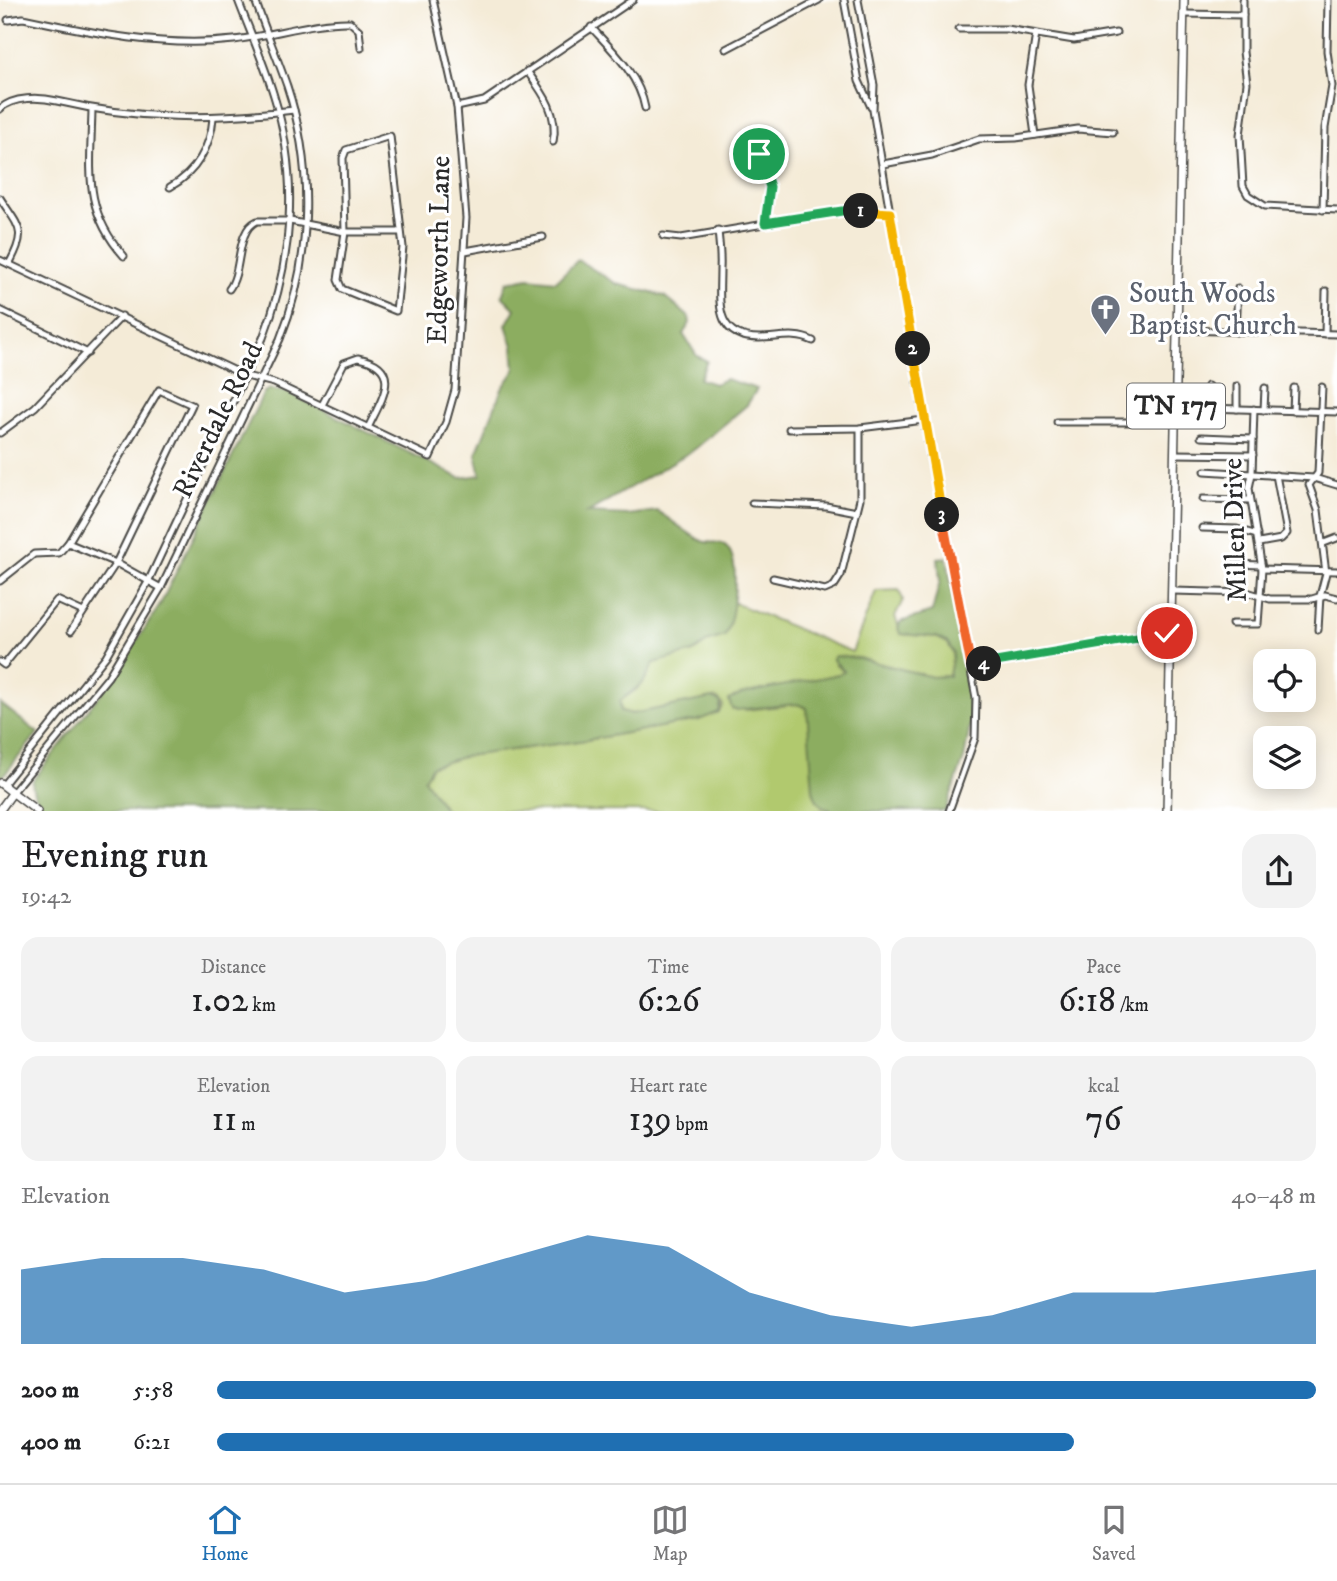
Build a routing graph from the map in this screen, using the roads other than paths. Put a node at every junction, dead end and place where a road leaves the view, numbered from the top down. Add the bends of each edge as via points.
1 (238, 0) edge
2 (254, 0) edge
3 (433, 0) edge
4 (633, 0) edge
5 (819, 0) edge
6 (844, 0) edge
7 (858, 0) edge
8 (1184, 0) edge
9 (1243, 0) edge
10 (1328, 0) edge
11 (1184, 14) junction
12 (1243, 15) junction
13 (8, 20) dead end
14 (592, 27) junction
15 (959, 29) dead end
16 (1116, 33) dead end
17 (1035, 34) junction
18 (267, 36) junction
19 (252, 38) junction
20 (361, 48) dead end
21 (726, 48) dead end
22 (527, 71) junction
23 (457, 107) junction
24 (1, 108) edge
25 (645, 108) dead end
26 (92, 110) junction
27 (294, 110) junction
28 (873, 110) junction
29 (279, 112) junction
30 (213, 118) junction
31 (1113, 132) dead end
32 (772, 133) dead end
33 (1035, 135) junction
34 (553, 142) dead end
35 (883, 164) junction
36 (170, 187) dead end
37 (0, 198) edge
38 (1323, 210) junction
39 (1337, 210) edge
40 (890, 213) junction
41 (290, 221) junction
42 (765, 223) junction
43 (305, 224) junction
44 (718, 230) junction
45 (345, 232) junction
46 (400, 232) junction
47 (543, 236) dead end
48 (663, 236) dead end
49 (465, 251) junction
50 (124, 256) dead end
51 (0, 260) edge
52 (9, 264) junction
53 (1238, 288) dead end
54 (229, 289) dead end
55 (1326, 291) dead end
56 (0, 310) edge
57 (122, 316) junction
58 (1179, 330) junction
59 (1236, 332) junction
60 (1325, 334) junction
61 (1337, 334) edge
62 (813, 341) dead end
63 (88, 353) junction
64 (246, 376) junction
65 (260, 380) junction
66 (1208, 386) dead end
67 (1237, 386) dead end
68 (1322, 387) dead end
69 (1265, 388) dead end
70 (1293, 388) dead end
71 (322, 405) junction
72 (1237, 409) junction
73 (1254, 410) junction
74 (1264, 410) junction
75 (1293, 411) junction
76 (1321, 412) junction
77 (1337, 412) edge
78 (924, 420) junction
79 (1057, 422) dead end
80 (1175, 422) junction
81 (368, 428) junction
82 (860, 428) junction
83 (789, 429) dead end
84 (0, 433) edge
85 (1201, 437) dead end
86 (1253, 439) junction
87 (1175, 454) junction
88 (1253, 455) junction
89 (1205, 471) dead end
90 (1252, 474) junction
91 (1276, 475) junction
92 (1314, 478) junction
93 (1337, 485) edge
94 (1203, 499) dead end
95 (1250, 499) junction
96 (752, 503) dead end
97 (857, 512) junction
98 (1202, 528) dead end
99 (1258, 535) junction
100 (1337, 538) edge
101 (68, 543) junction
102 (1259, 543) junction
103 (1324, 543) junction
104 (116, 563) junction
105 (1234, 564) dead end
106 (1262, 567) junction
107 (1337, 571) edge
108 (1326, 573) junction
109 (773, 578) dead end
110 (0, 581) edge
111 (148, 582) junction
112 (161, 588) junction
113 (1173, 591) junction
114 (1259, 596) junction
115 (1320, 596) junction
116 (1337, 598) edge
117 (81, 611) junction
118 (1232, 624) dead end
119 (1318, 630) dead end
120 (71, 631) dead end
121 (1172, 632) junction
122 (2, 663) edge
123 (971, 666) junction
124 (1, 786) edge
125 (13, 792) junction
126 (0, 810) edge
127 (37, 811) edge
128 (949, 811) edge
129 (1167, 811) edge

1 - 19 street, Riverdale Road
2 - 18 street, Riverdale Road
3 - 23 street, Edgeworth Lane
4 - 14 street
5 - 21 street
6 - 28 street via 859,81
7 - 28 street via 874,85
8 - 11 main road, TN 177
9 - 12 street
10 - 38 street via 1332,86 1325,128
11 - 12 street
11 - 58 main road, TN 177
12 - 38 street via 1247,83 1240,170 1248,195 1273,208
13 - 19 street via 23,18 155,41
14 - 22 street
14 - 25 street via 625,66 642,93
15 - 17 street
16 - 17 street via 1073,40
17 - 33 street via 1028,85
18 - 19 street
18 - 20 street via 350,22 359,30
18 - 27 street, Riverdale Road
19 - 29 street, Riverdale Road
22 - 23 street via 480,103
22 - 34 street via 551,107
23 - 49 street, Edgeworth Lane
24 - 26 street via 10,102 41,98
26 - 30 street
26 - 50 street via 94,204 106,235
27 - 29 street
27 - 43 street, Riverdale Road via 304,168
28 - 35 street
29 - 30 street
29 - 41 street, Riverdale Road via 290,182
30 - 36 street via 207,148 183,179
31 - 33 street via 1078,129
32 - 42 street via 758,148 770,187
33 - 35 street via 979,139 932,155
35 - 40 street
37 - 52 street via 20,233
38 - 39 street
40 - 42 street via 842,211
40 - 78 street
41 - 43 street
41 - 54 street via 251,223 245,232 237,277
41 - 64 street, Riverdale Road via 279,291
42 - 44 street
43 - 45 street
43 - 65 street, Riverdale Road via 290,311
44 - 48 street via 681,238
44 - 62 street via 718,300 726,323 748,337 798,335
45 - 46 street
45 - 46 street via 338,280 341,289 396,311 403,247
45 - 46 street via 346,150 390,136
47 - 49 street
49 - 81 street, Edgeworth Lane via 455,390 430,457
51 - 52 street
52 - 57 street
53 - 59 street
55 - 60 street
56 - 63 street
57 - 63 street
57 - 64 street
58 - 59 street
58 - 80 main road, TN 177
59 - 60 street
60 - 61 street
63 - 84 street via 35,407
64 - 65 street
64 - 111 street, Riverdale Road
65 - 71 street
65 - 112 street, Riverdale Road
66 - 72 street via 1207,408
67 - 72 street
68 - 76 street
69 - 74 street
70 - 75 street
71 - 81 street
71 - 81 street via 344,363 358,358 376,364 387,383
72 - 73 street
73 - 74 street
73 - 86 street, Millen Drive
74 - 75 street
75 - 76 street
76 - 77 street
76 - 92 street
78 - 82 street
78 - 123 street
79 - 80 street
80 - 87 main road, TN 177
82 - 83 street
82 - 97 street via 863,479
85 - 86 street
86 - 88 street, Millen Drive
87 - 88 street
87 - 113 main road, TN 177
88 - 90 street, Millen Drive
89 - 90 street
90 - 91 street
90 - 95 street, Millen Drive
91 - 92 street
91 - 102 street via 1287,533 1281,539
92 - 93 street
92 - 103 street via 1309,485
94 - 95 street
95 - 99 street, Millen Drive
96 - 97 street
97 - 109 street via 842,575 834,586 822,590
98 - 99 street
99 - 102 street, Millen Drive
100 - 103 street
101 - 104 street
101 - 104 street via 159,390 192,405
101 - 110 street via 58,552 34,554
102 - 106 street, Millen Drive
103 - 108 street
104 - 111 street
104 - 117 street
105 - 106 street
106 - 108 street
106 - 114 street, Millen Drive
107 - 108 street
108 - 115 street
111 - 112 street
111 - 124 street, Riverdale Road via 106,656
112 - 125 street, Riverdale Road via 108,677
113 - 114 street
113 - 121 main road, TN 177
114 - 115 street
114 - 118 street, Millen Drive via 1258,624
115 - 116 street
115 - 119 street
117 - 120 street
117 - 122 street via 57,600
121 - 123 street
121 - 129 main road, TN 177
123 - 128 street via 977,723 969,760
124 - 125 main road
125 - 126 main road, Riverdale Road
125 - 127 main road

